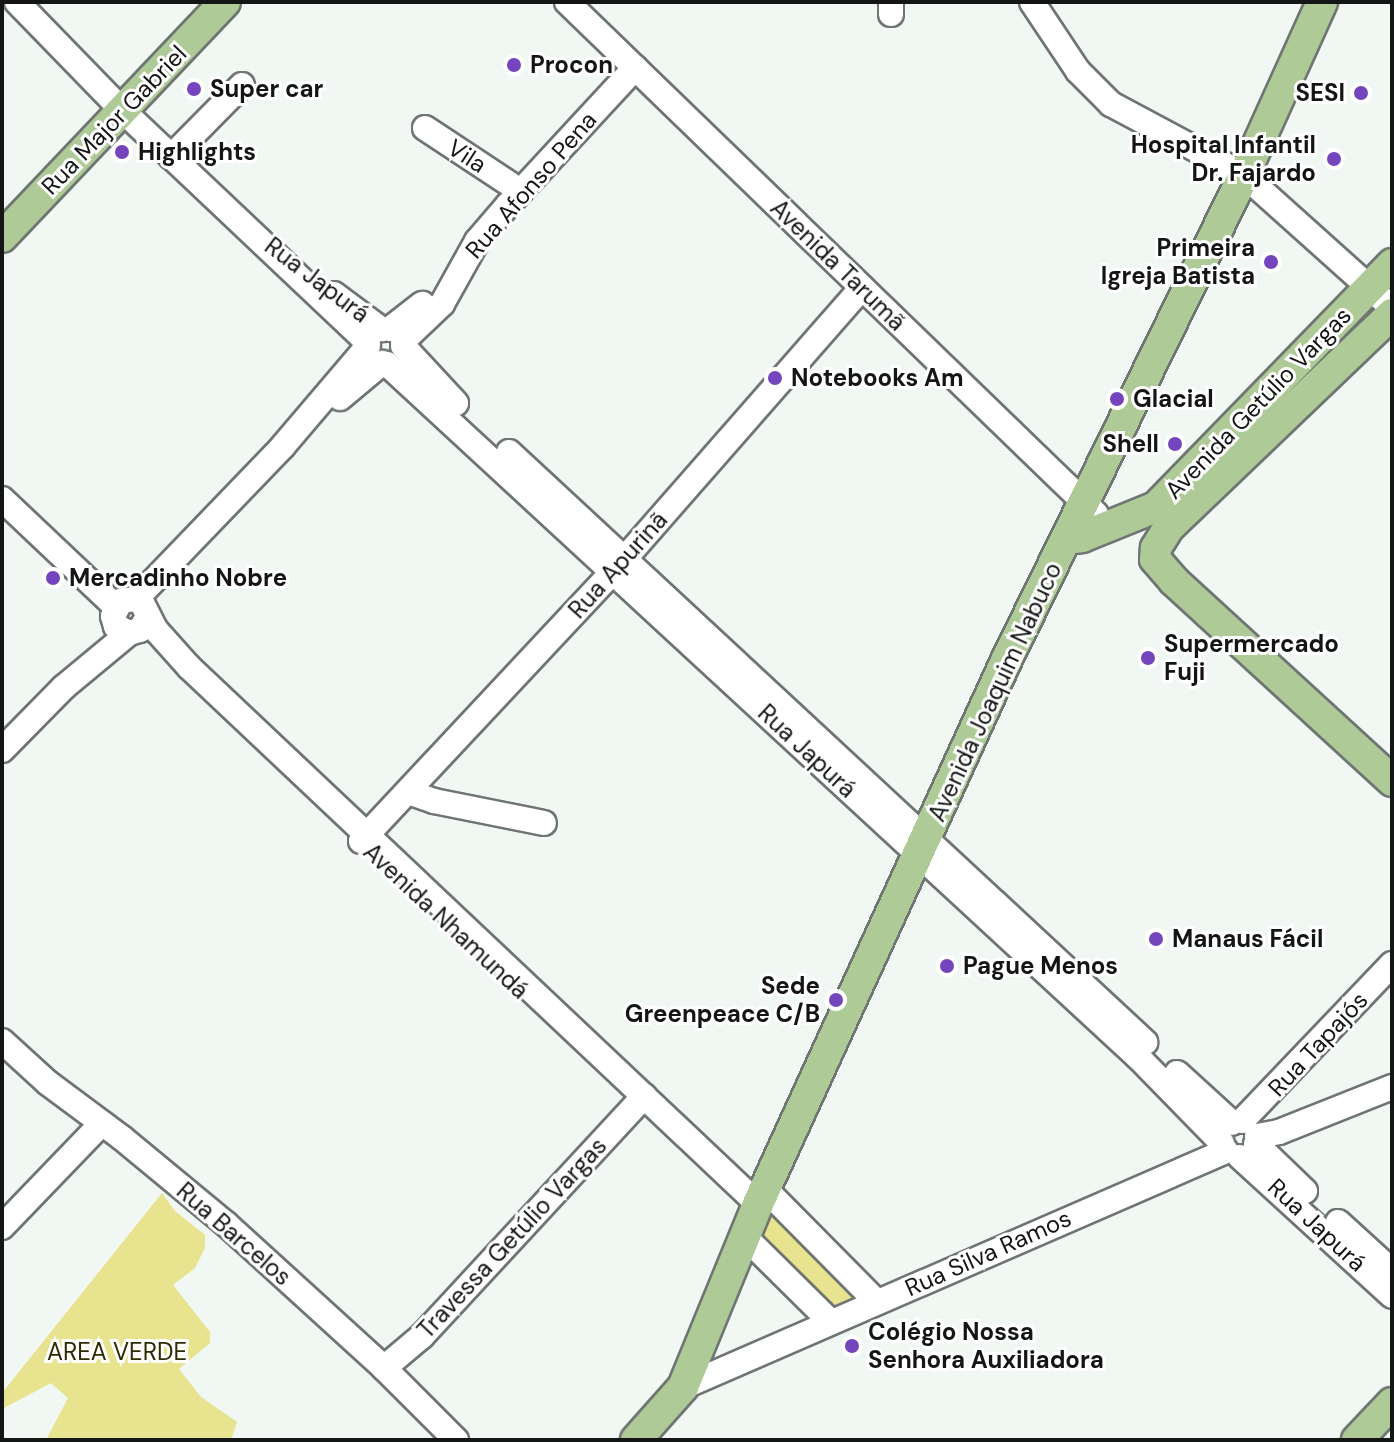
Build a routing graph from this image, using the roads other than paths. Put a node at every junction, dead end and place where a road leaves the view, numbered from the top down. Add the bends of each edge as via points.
1 (17, 2) edge
2 (225, 2) edge
3 (567, 2) edge
4 (1032, 2) edge
5 (1322, 2) edge
6 (629, 63) junction
7 (242, 85) dead end
8 (123, 111) junction
9 (425, 128) dead end
10 (171, 157) junction
11 (1244, 175) junction
12 (510, 184) junction
13 (2, 237) edge
14 (473, 238) junction
15 (1392, 264) edge
16 (1370, 287) junction
17 (862, 288) junction
18 (1392, 311) edge
19 (385, 345) junction
20 (2, 499) edge
21 (1084, 503) junction
22 (1110, 527) junction
23 (1068, 539) junction
24 (619, 566) junction
25 (132, 617) junction
26 (2, 750) edge
27 (1392, 781) edge
28 (408, 792) junction
29 (544, 823) dead end
30 (364, 838) junction
31 (922, 847) junction
32 (1392, 964) edge
33 (2, 1041) edge
34 (1392, 1087) edge
35 (640, 1100) junction
36 (102, 1123) junction
37 (1239, 1139) junction
38 (755, 1211) junction
39 (2, 1227) edge
40 (1392, 1271) edge
41 (1392, 1296) edge
42 (877, 1302) junction
43 (831, 1322) junction
44 (384, 1368) junction
45 (683, 1387) junction
46 (1392, 1403) edge
47 (456, 1440) edge
48 (636, 1440) edge
49 (1357, 1440) edge

1 - 8 street, Rua Japurá
2 - 8 main road, Rua Major Gabriel
3 - 6 street, Avenida Tarumã
4 - 11 street via 1078,71 1111,104
5 - 11 main road, Avenida Joaquim Nabuco
6 - 12 street, Rua Afonso Pena
6 - 14 street, Rua Afonso Pena
6 - 17 street, Avenida Tarumã
7 - 10 street
8 - 10 street, Rua Japurá
8 - 13 main road, Rua Major Gabriel
9 - 12 street, Vila
10 - 19 street, Rua Japurá
11 - 16 street
11 - 21 main road, Avenida Joaquim Nabuco
12 - 14 street, Rua Afonso Pena
14 - 19 street, Rua Afonso Pena
15 - 16 main road, Avenida Getúlio Vargas
16 - 18 street
16 - 22 main road, Avenida Getúlio Vargas via 1184,482 1156,507
17 - 21 street, Avenida Tarumã
17 - 24 street, Rua Apurinã
18 - 27 main road, Avenida Getúlio Vargas via 1169,527 1155,559
19 - 24 street, Rua Japurá via 450,397
19 - 25 street, Rua Afonso Pena
20 - 25 street, Avenida Nhamundá
21 - 22 street, Avenida Tarumã
21 - 23 main road, Avenida Joaquim Nabuco
22 - 23 main road, Avenida Getúlio Vargas
23 - 31 main road, Avenida Joaquim Nabuco
24 - 28 street, Rua Apurinã
24 - 31 street, Rua Japurá
25 - 26 street, Rua Afonso Pena
25 - 30 street, Avenida Nhamundá
28 - 29 street
28 - 30 street, Rua Apurinã
30 - 35 street, Avenida Nhamundá
31 - 37 street, Rua Japurá
31 - 38 main road, Avenida Joaquim Nabuco
32 - 37 street, Rua Tapajós
33 - 36 street, Rua Barcelos
34 - 37 street, Rua Silva Ramos via 1279,1132
35 - 38 street, Avenida Nhamundá
35 - 44 street, Travessa Getúlio Vargas via 422,1336
36 - 39 street
36 - 44 street, Rua Barcelos via 226,1224
37 - 40 street, Rua Japurá
37 - 41 street, Rua Japurá
37 - 42 street, Rua Silva Ramos
38 - 42 street, Avenida Nhamundá
38 - 43 street, Avenida Nhamundá
38 - 45 main road, Avenida Joaquim Nabuco
42 - 43 street, Rua Silva Ramos
43 - 45 street, Rua Silva Ramos
44 - 47 street, Rua Barcelos
45 - 48 main road, Rua Silva Ramos
46 - 49 main road

